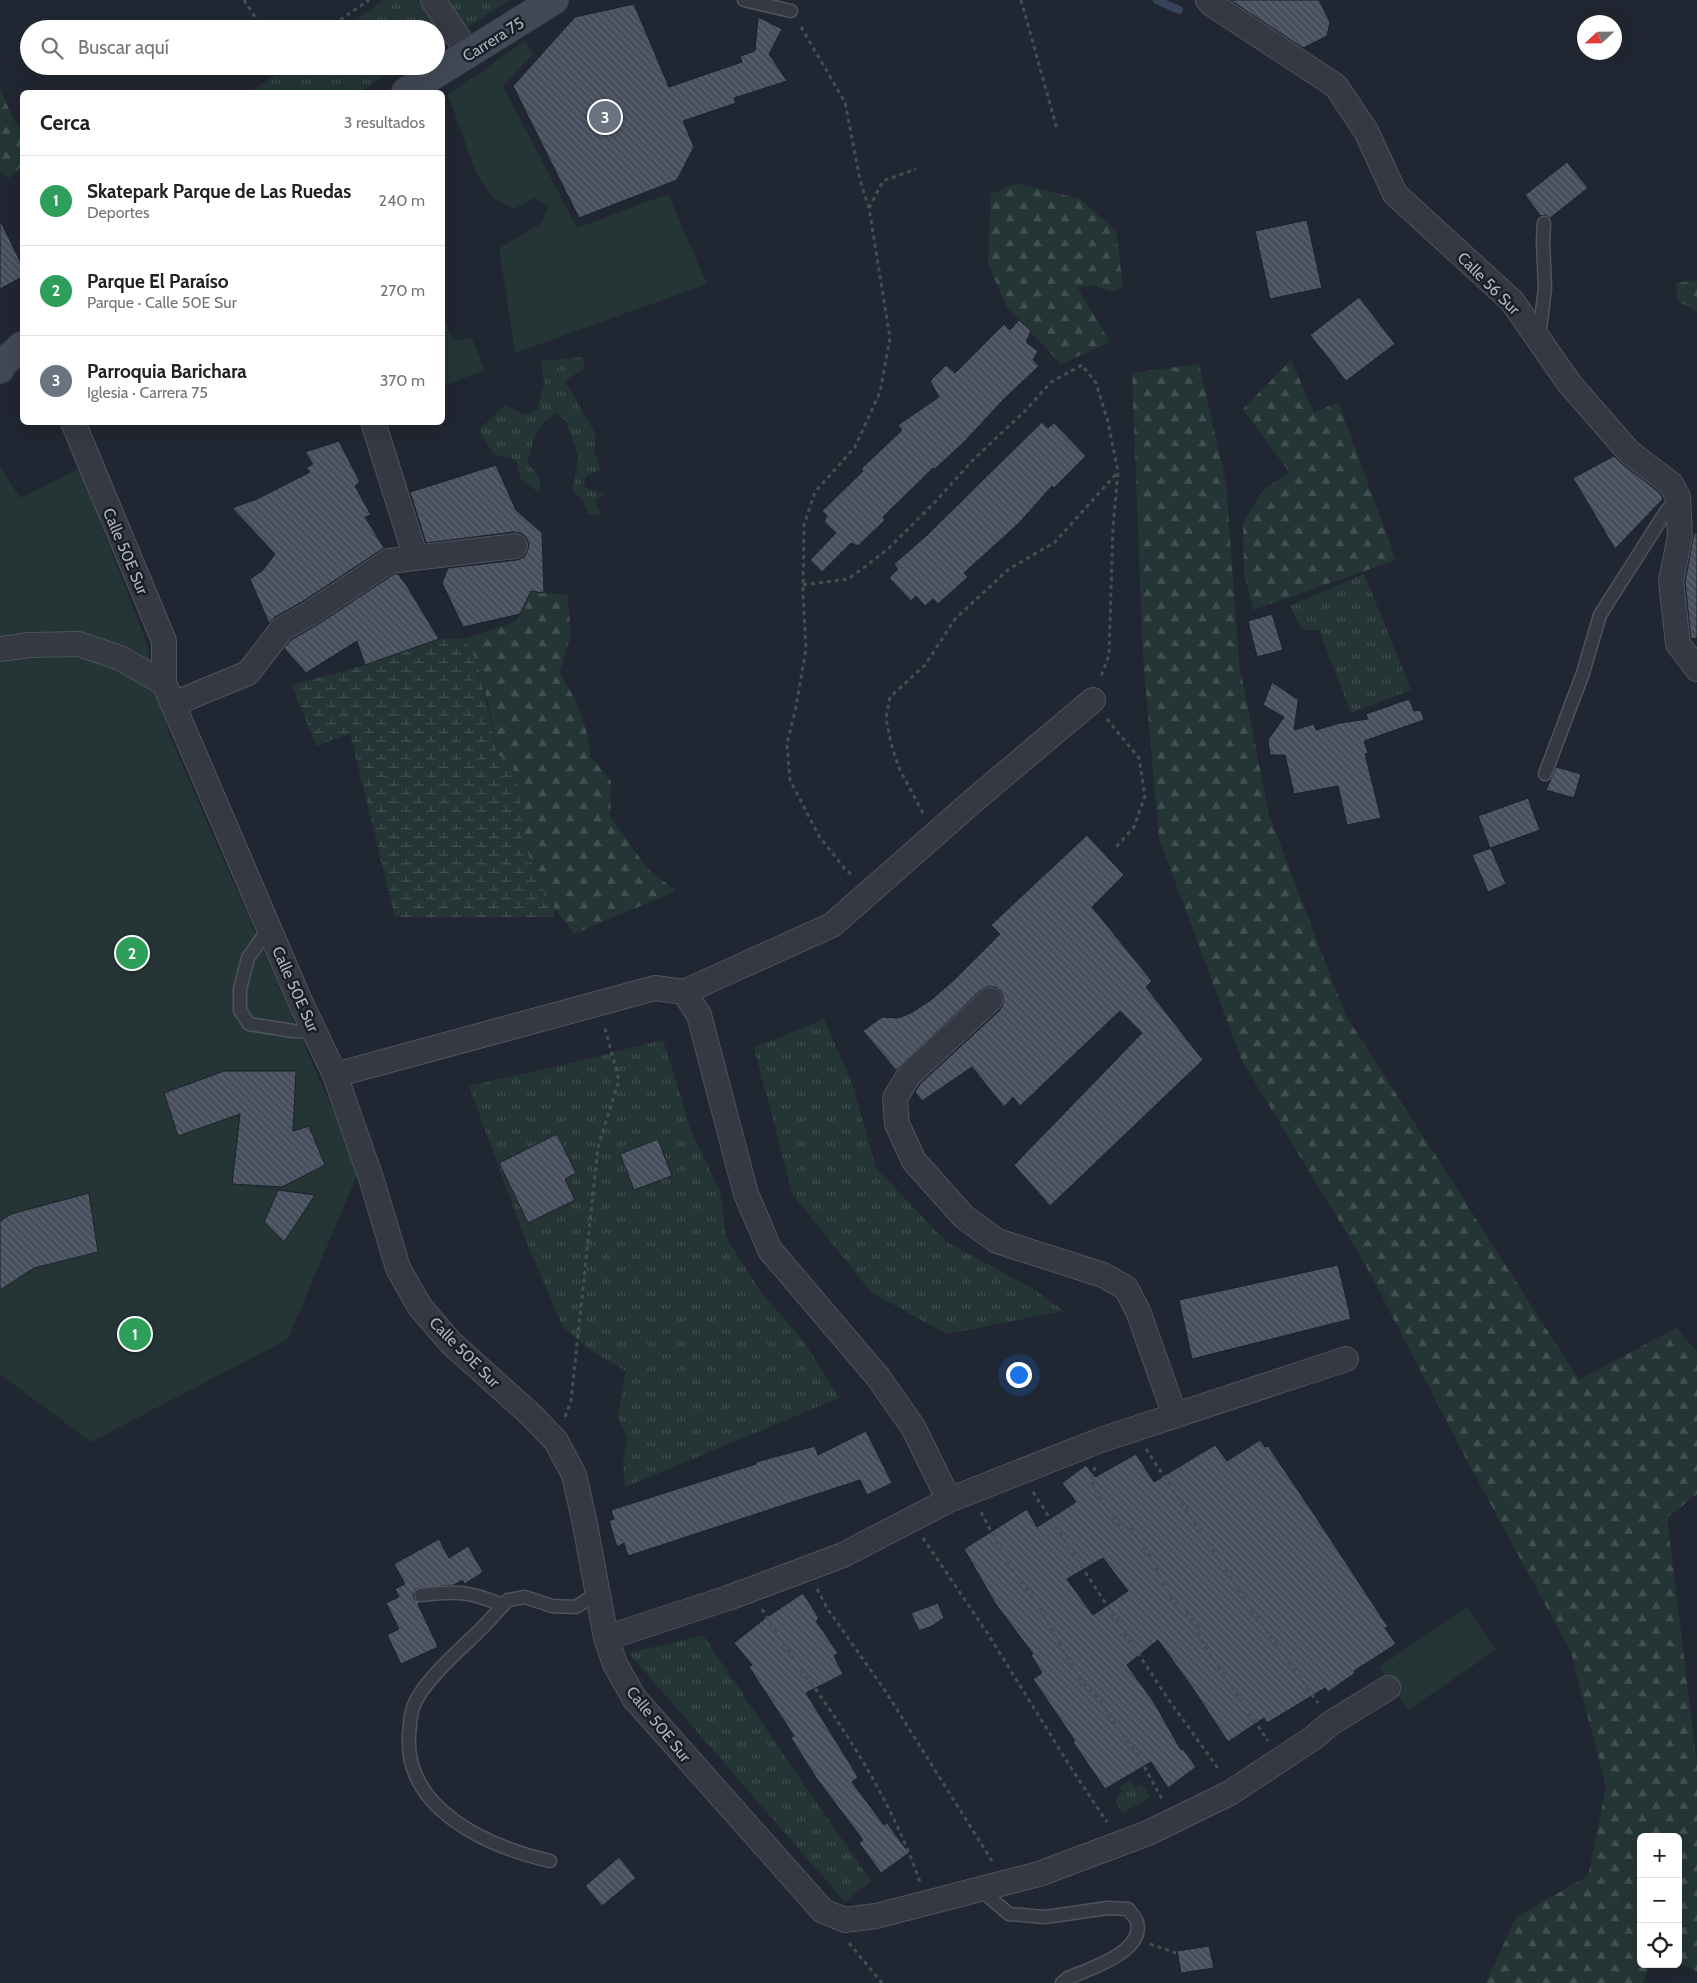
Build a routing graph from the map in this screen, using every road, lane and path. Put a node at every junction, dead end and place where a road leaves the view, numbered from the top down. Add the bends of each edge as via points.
1 (244, 0) edge
2 (369, 0) edge
3 (433, 0) edge
4 (554, 0) edge
5 (744, 0) edge
6 (1021, 0) edge
7 (1208, 0) edge
8 (792, 11) joint
9 (257, 20) edge
10 (340, 20) edge
11 (469, 54) junction
12 (445, 68) edge
13 (434, 75) edge
14 (409, 90) edge
15 (1057, 129) dead end
16 (916, 169) dead end
17 (868, 208) junction
18 (1544, 223) dead end
19 (1539, 340) junction
20 (20, 348) edge
21 (0, 369) edge
22 (74, 425) edge
23 (374, 425) dead end
24 (1118, 472) junction
25 (1678, 497) junction
26 (515, 546) dead end
27 (416, 558) junction
28 (803, 585) junction
29 (0, 649) edge
30 (1697, 670) edge
31 (164, 683) junction
32 (1093, 700) junction
33 (174, 704) junction
34 (1545, 774) dead end
35 (935, 834) junction
36 (1115, 848) dead end
37 (871, 890) junction
38 (269, 928) junction
39 (684, 992) junction
40 (990, 1000) dead end
41 (598, 1003) junction
42 (316, 1032) junction
43 (335, 1075) junction
44 (1346, 1359) dead end
45 (1175, 1416) junction
46 (1133, 1430) junction
47 (556, 1441) junction
48 (1085, 1446) junction
49 (1020, 1472) junction
50 (960, 1496) junction
51 (910, 1519) junction
52 (805, 1569) junction
53 (751, 1590) junction
54 (421, 1595) dead end
55 (599, 1599) junction
56 (503, 1605) junction
57 (606, 1638) junction
58 (1388, 1688) dead end
59 (1330, 1724) junction
60 (1280, 1760) junction
61 (1230, 1793) junction
62 (1177, 1819) junction
63 (1121, 1842) junction
64 (550, 1861) dead end
65 (1006, 1884) junction
66 (981, 1890) junction
67 (927, 1904) junction
68 (823, 1911) junction
69 (1136, 1939) junction
70 (1176, 1953) dead end
71 (882, 1983) edge
72 (1062, 1983) edge

1 - 9 path
2 - 10 path
3 - 11 street
4 - 11 street, Carrera 75
5 - 8 lane
6 - 15 path
7 - 19 street, Calle 56 Sur via 1336,86 1366,131 1395,194 1512,301
8 - 17 path via 845,102
11 - 12 street, Carrera 75
13 - 14 street, Carrera 75
16 - 17 path via 883,181
17 - 28 path via 890,338 880,392 855,448 815,492 804,525
18 - 19 lane via 1545,288
19 - 25 street, Calle 56 Sur via 1569,383 1629,452 1671,484
20 - 21 street
22 - 31 street, Calle 50E Sur via 164,641
23 - 27 street
24 - 28 path via 1096,383 1082,365 1051,382 889,548 848,578
24 - 32 path via 1109,655
24 - 35 path via 1055,542 1009,569 954,619 925,665 890,697 886,718 899,768
25 - 30 street via 1680,536 1671,581 1678,644
25 - 34 lane via 1600,615 1583,674
26 - 27 street
27 - 33 street via 389,561 282,629 248,673
28 - 37 path via 806,649 787,744 790,780 819,836 845,869
29 - 31 street via 79,644 120,658
31 - 33 street, Calle 50E Sur
32 - 35 street
32 - 36 path via 1140,758 1145,796 1134,827
33 - 38 street, Calle 50E Sur
35 - 37 street
37 - 39 street via 832,925
38 - 42 street, Calle 50E Sur
38 - 42 lane via 248,958 240,989 240,1010 249,1024
39 - 41 street via 656,988
39 - 50 street via 698,1015 746,1194 770,1250 878,1377
40 - 45 street via 909,1075 895,1098 897,1124 914,1161 964,1217 984,1232 997,1241 1103,1275 1126,1288 1138,1311
41 - 43 street
41 - 47 path via 619,1080 598,1147 571,1401
42 - 43 street, Calle 50E Sur
43 - 47 street, Calle 50E Sur via 398,1268 420,1307 451,1343
44 - 45 street
45 - 46 street
46 - 48 street
46 - 59 path
47 - 55 street, Calle 50E Sur via 574,1475
48 - 49 street
48 - 60 path via 1096,1468 1090,1480 1098,1496 1122,1528 1129,1526 1151,1558 1170,1597 1180,1612 1187,1613 1197,1626 1201,1641
49 - 50 street
49 - 61 path via 1166,1696 1219,1769
50 - 51 street
50 - 62 path via 1040,1608 1082,1682 1101,1701
51 - 52 street via 843,1555
51 - 63 path
52 - 53 street
52 - 65 path
53 - 57 street
53 - 67 path via 775,1633 864,1764 909,1851
54 - 56 lane via 463,1592
55 - 56 lane via 588,1599 576,1607 567,1607 552,1606 525,1597 508,1600
55 - 57 street, Calle 50E Sur
56 - 64 lane via 442,1666 414,1704 408,1743 411,1761 419,1783 444,1812 493,1842
57 - 68 street, Calle 50E Sur via 615,1664 634,1698
58 - 59 street, Calle 50E Sur
59 - 60 street, Calle 50E Sur
60 - 61 street, Calle 50E Sur
61 - 62 street, Calle 50E Sur
62 - 63 street, Calle 50E Sur
63 - 65 street, Calle 50E Sur
65 - 66 street, Calle 50E Sur
66 - 67 street, Calle 50E Sur
66 - 69 lane via 1009,1914 1045,1917 1108,1908 1128,1909 1137,1922
67 - 68 street, Calle 50E Sur via 845,1920
68 - 71 path
69 - 70 path
69 - 72 lane via 1119,1956

